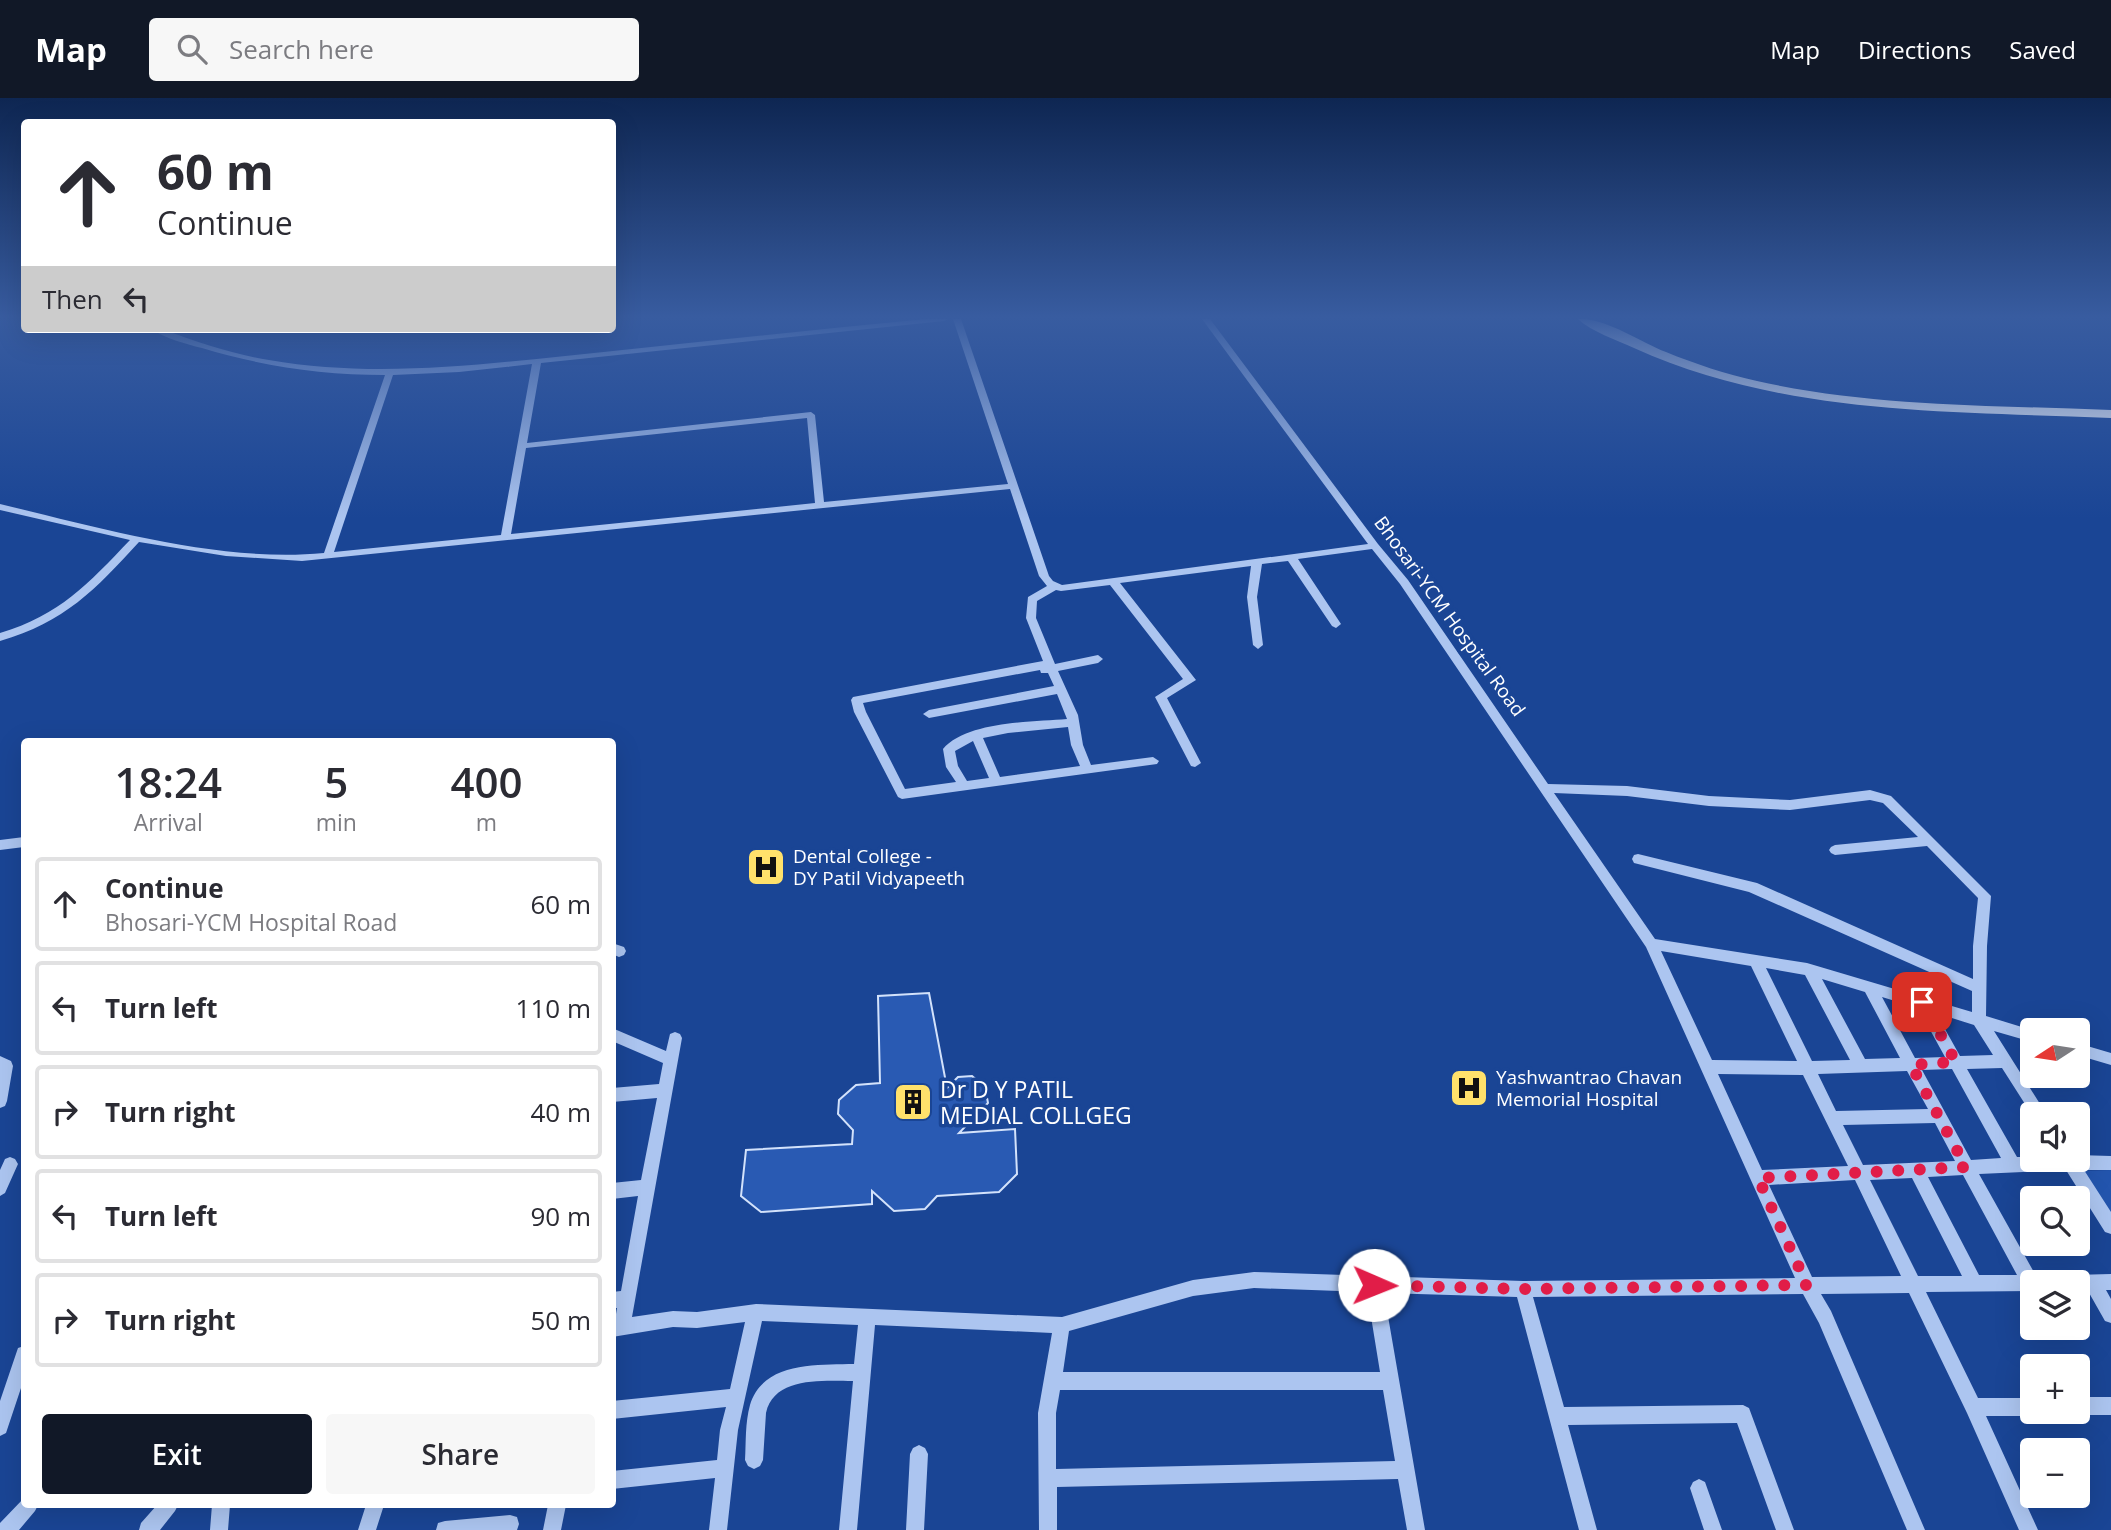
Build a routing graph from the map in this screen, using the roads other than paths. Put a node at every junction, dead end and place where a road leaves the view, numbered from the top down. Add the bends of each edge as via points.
1 (385, 386) edge
2 (532, 386) edge
3 (980, 386) edge
4 (1256, 386) edge
5 (1767, 386) edge
6 (1795, 386) edge
7 (2111, 407) edge
8 (2111, 414) edge
9 (521, 446) junction
10 (1014, 486) junction
11 (820, 506) junction
12 (0, 507) edge
13 (505, 538) junction
14 (135, 540) junction
15 (1375, 546) junction
16 (328, 556) junction
17 (1291, 557) junction
18 (1257, 562) junction
19 (1114, 581) junction
20 (1054, 586) junction
21 (1336, 624) dead end
22 (0, 638) edge
23 (1258, 645) dead end
24 (1097, 657) dead end
25 (1051, 666) junction
26 (1061, 689) junction
27 (859, 707) joint
28 (929, 714) dead end
29 (1073, 723) junction
30 (976, 736) junction
31 (1153, 761) dead end
32 (1195, 763) dead end
33 (1087, 769) junction
34 (996, 781) junction
35 (964, 786) junction
36 (1546, 788) junction
37 (1930, 841) junction
38 (21, 842) edge
39 (0, 845) edge
40 (1835, 850) dead end
41 (1638, 859) dead end
42 (1651, 944) junction
43 (1755, 960) junction
44 (1810, 970) junction
45 (1869, 987) junction
46 (1979, 988) junction
47 (1922, 1002) junction
48 (1979, 1020) junction
49 (2020, 1032) edge
50 (616, 1036) edge
51 (675, 1038) dead end
52 (2090, 1054) edge
53 (671, 1060) junction
54 (2006, 1061) junction
55 (2109, 1061) edge
56 (1956, 1062) junction
57 (0, 1063) edge
58 (1911, 1065) junction
59 (1707, 1067) junction
60 (1861, 1067) junction
61 (1806, 1068) junction
62 (665, 1090) junction
63 (616, 1095) edge
64 (0, 1101) edge
65 (2032, 1102) edge
66 (1938, 1116) junction
67 (1832, 1118) junction
68 (2090, 1162) edge
69 (2111, 1163) edge
70 (10, 1164) dead end
71 (2020, 1165) edge
72 (2014, 1166) junction
73 (1966, 1167) junction
74 (1916, 1170) junction
75 (2077, 1172) edge
76 (1861, 1174) junction
77 (1758, 1178) junction
78 (647, 1187) junction
79 (0, 1188) edge
80 (616, 1191) edge
81 (2111, 1226) edge
82 (2024, 1270) edge
83 (2092, 1282) joint
84 (2111, 1282) edge
85 (2020, 1283) edge
86 (1975, 1284) junction
87 (1374, 1285) junction
88 (1807, 1285) junction
89 (1914, 1285) junction
90 (1523, 1289) junction
91 (620, 1299) edge
92 (756, 1311) junction
93 (2111, 1315) edge
94 (867, 1316) junction
95 (1062, 1325) junction
96 (617, 1329) edge
97 (21, 1363) edge
98 (863, 1372) junction
99 (1051, 1381) junction
100 (1390, 1381) junction
101 (736, 1397) junction
102 (2020, 1406) edge
103 (2090, 1406) edge
104 (2111, 1406) edge
105 (1973, 1407) junction
106 (616, 1410) edge
107 (1557, 1416) junction
108 (0, 1427) edge
109 (919, 1454) dead end
110 (754, 1460) dead end
111 (726, 1468) junction
112 (1405, 1470) junction
113 (1047, 1478) junction
114 (616, 1480) edge
115 (1699, 1488) dead end
116 (26, 1508) edge
117 (166, 1508) edge
118 (221, 1508) edge
119 (374, 1508) edge
120 (556, 1508) edge
121 (510, 1524) dead end
122 (7, 1530) edge
123 (148, 1530) edge
124 (219, 1530) edge
125 (368, 1530) edge
126 (445, 1530) edge
127 (552, 1530) edge
128 (720, 1530) edge
129 (848, 1530) edge
130 (915, 1530) edge
131 (1048, 1530) edge
132 (1416, 1530) edge
133 (1588, 1530) edge
134 (1713, 1530) edge
135 (1785, 1530) edge
136 (1916, 1530) edge
137 (2029, 1530) edge

1 - 16 street
2 - 9 street
3 - 10 street
4 - 15 street, Bhosari-YCM Hospital Road
5 - 8 highway via 1873,402
6 - 7 highway
9 - 11 street via 811,415
9 - 13 street
10 - 11 street
10 - 20 street via 1044,576
11 - 13 street
12 - 14 street
13 - 16 street
14 - 16 street via 260,557
14 - 22 street via 70,607
15 - 17 street
15 - 36 street, Bhosari-YCM Hospital Road
17 - 18 street
17 - 21 street
18 - 19 street
18 - 23 street via 1252,597
19 - 20 street
19 - 32 street via 1190,680 1161,697
20 - 25 street via 1031,599 1031,618
24 - 25 street
25 - 26 street
25 - 27 street
26 - 28 street
26 - 29 street
27 - 35 street via 902,794
29 - 30 street
29 - 33 street
30 - 34 street
30 - 35 street via 963,738 949,749 952,767
31 - 33 street
33 - 34 street
34 - 35 street
36 - 37 street via 1790,805 1876,795 1892,803
36 - 42 street, Bhosari-YCM Hospital Road
37 - 40 street
37 - 46 street via 1985,895
38 - 39 street
41 - 46 street via 1752,887
42 - 43 street
42 - 59 street, Bhosari-YCM Hospital Road
43 - 44 street
43 - 61 street
44 - 45 street
44 - 60 street
45 - 47 street
45 - 58 street
46 - 48 street
47 - 48 street
47 - 56 street
48 - 49 street
48 - 54 street
50 - 53 street
51 - 53 street
52 - 55 street
53 - 62 street
54 - 56 street
54 - 65 street
56 - 58 street
56 - 72 street
57 - 64 street via 6,1066
58 - 60 street
58 - 66 street
59 - 61 street
59 - 77 street, Bhosari-YCM Hospital Road
60 - 61 street
61 - 67 street
62 - 63 street
62 - 78 street
66 - 67 street
66 - 73 street
67 - 76 street
68 - 69 street
70 - 79 street
71 - 72 street
72 - 73 street
73 - 74 street
73 - 82 street
74 - 76 street
74 - 86 street
75 - 81 street
76 - 77 street
76 - 89 street
77 - 88 street, Bhosari-YCM Hospital Road
78 - 80 street
78 - 91 street
83 - 84 street
83 - 93 street
85 - 86 street
86 - 89 street
87 - 90 street
87 - 95 street via 1223,1282
87 - 100 street
88 - 89 street
88 - 90 street
88 - 136 street
89 - 105 street
90 - 107 street
91 - 96 street
92 - 94 street
92 - 96 street
92 - 101 street
94 - 95 street
94 - 98 street
95 - 99 street
97 - 108 street
98 - 110 street via 802,1375 772,1385 760,1402
98 - 129 street
99 - 100 street
99 - 113 street
100 - 112 street
101 - 106 street
101 - 111 street
102 - 105 street
103 - 104 street
105 - 137 street
107 - 133 street
107 - 135 street via 1743,1414
109 - 130 street
111 - 114 street
111 - 128 street
112 - 113 street
112 - 132 street
113 - 131 street
115 - 134 street
116 - 122 street
117 - 123 street
118 - 124 street
119 - 125 street
120 - 127 street
121 - 126 street

